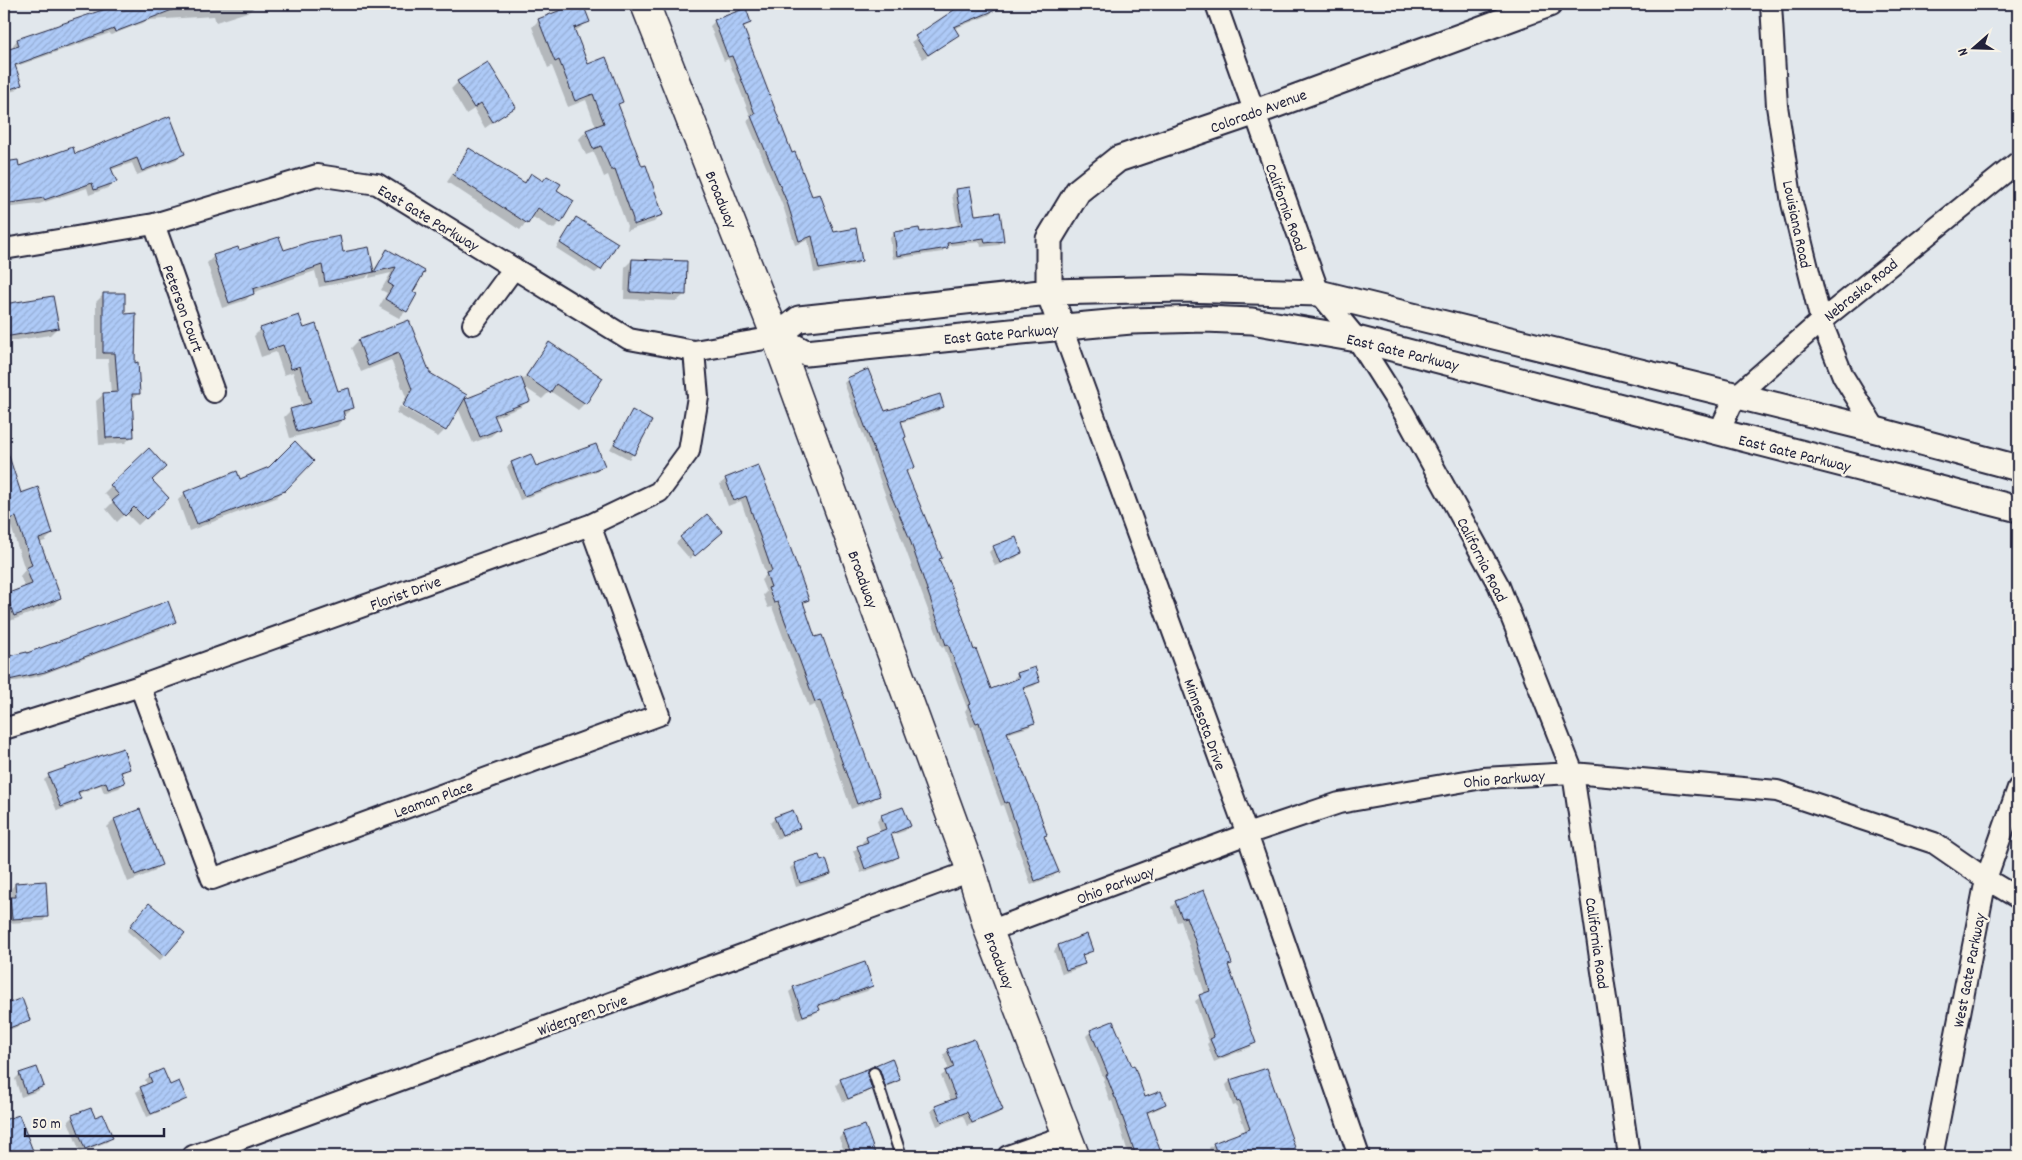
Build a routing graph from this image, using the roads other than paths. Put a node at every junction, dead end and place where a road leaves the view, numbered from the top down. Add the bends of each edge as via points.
1 (645, 4) edge
2 (1216, 4) edge
3 (1549, 4) edge
4 (1771, 4) edge
5 (1254, 113) junction
6 (2018, 162) edge
7 (154, 224) junction
8 (4, 249) edge
9 (514, 268) junction
10 (1049, 292) junction
11 (1319, 294) junction
12 (1821, 321) junction
13 (472, 324) dead end
14 (1062, 328) junction
15 (776, 337) junction
16 (1357, 339) junction
17 (694, 352) junction
18 (214, 392) dead end
19 (1735, 397) junction
20 (1876, 430) junction
21 (1719, 432) junction
22 (2018, 468) edge
23 (2018, 509) edge
24 (590, 525) junction
25 (140, 686) junction
26 (4, 729) edge
27 (1573, 773) junction
28 (2018, 788) edge
29 (1247, 834) junction
30 (971, 871) junction
31 (1986, 879) junction
32 (2018, 898) edge
33 (989, 931) junction
34 (874, 1073) dead end
35 (1072, 1146) edge
36 (193, 1156) edge
37 (901, 1156) edge
38 (1008, 1156) edge
39 (1359, 1156) edge
40 (1629, 1156) edge
41 (1934, 1156) edge

1 - 15 main road, Broadway
2 - 5 street, California Road
3 - 5 street, Colorado Avenue
4 - 12 street, Louisiana Road via 1777,106 1790,193
5 - 10 street, Colorado Avenue via 1118,158 1078,191 1049,239
5 - 11 street, California Road
6 - 12 street, Nebraska Road
7 - 8 street, East Gate Parkway
7 - 9 street, East Gate Parkway via 317,175 377,184
7 - 18 street, Peterson Court
9 - 13 street
9 - 17 street, East Gate Parkway via 629,338
10 - 11 street, East Gate Parkway via 1156,289
10 - 14 street, Minnesota Drive
10 - 15 street, East Gate Parkway via 799,319
11 - 16 street, California Road
11 - 19 street, East Gate Parkway
12 - 19 street, Nebraska Road
12 - 20 street, Louisiana Road via 1843,376
14 - 15 street, East Gate Parkway via 806,353
14 - 16 street, East Gate Parkway via 1131,321 1205,319 1252,321
14 - 29 street, Minnesota Drive
15 - 17 street, East Gate Parkway
15 - 30 main road, Broadway
16 - 21 street, East Gate Parkway
16 - 27 street, California Road via 1404,413 1499,586
17 - 24 street, Florist Drive via 698,397 689,451 659,492
19 - 20 street, East Gate Parkway
19 - 21 street, Nebraska Road
20 - 22 street, East Gate Parkway
21 - 23 street, East Gate Parkway
24 - 25 street, Florist Drive
24 - 25 street, Leaman Place via 659,715 212,879
25 - 26 street, Florist Drive
27 - 29 street, Ohio Parkway via 1483,778 1339,803
27 - 31 street, Ohio Parkway via 1777,791 1934,843
27 - 40 street, California Road
28 - 31 street, West Gate Parkway
29 - 33 street, Ohio Parkway
29 - 39 street, Minnesota Drive
30 - 33 main road, Broadway
30 - 36 street, Widergren Drive
31 - 32 street, Ohio Parkway
31 - 41 street, West Gate Parkway
33 - 35 main road, Broadway
34 - 37 lane
35 - 38 street

